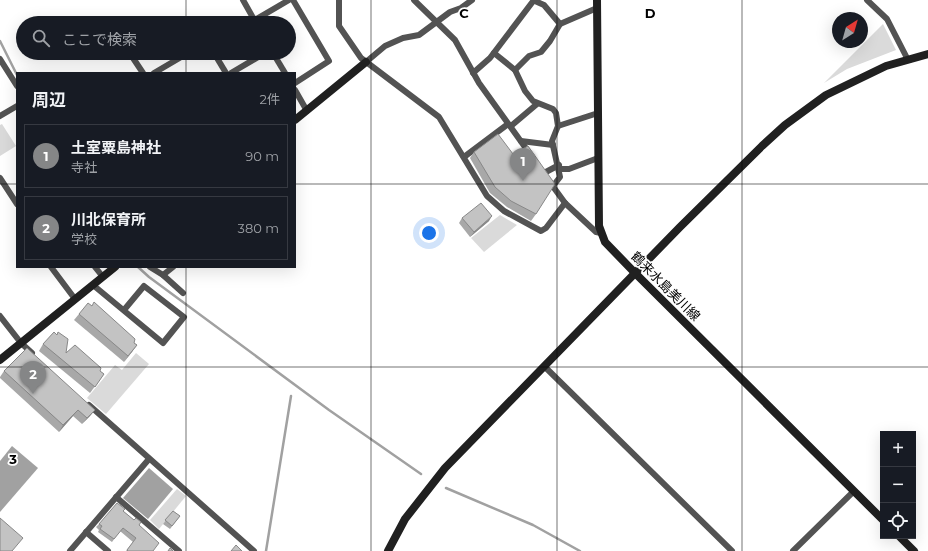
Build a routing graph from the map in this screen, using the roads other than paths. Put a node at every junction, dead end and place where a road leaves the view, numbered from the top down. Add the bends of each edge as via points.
1 (243, 0) edge
2 (289, 0) edge
3 (293, 0) edge
4 (339, 0) edge
5 (414, 0) edge
6 (472, 0) edge
7 (535, 0) edge
8 (867, 0) edge
9 (597, 4) edge
10 (252, 16) edge
11 (264, 16) edge
12 (437, 22) junction
13 (560, 24) junction
14 (494, 53) junction
15 (928, 54) edge
16 (0, 59) edge
17 (134, 60) edge
18 (176, 60) edge
19 (218, 60) edge
20 (253, 60) edge
21 (277, 60) edge
22 (908, 60) junction
23 (366, 62) junction
24 (515, 70) junction
25 (141, 72) edge
26 (156, 72) edge
27 (225, 72) edge
28 (233, 72) edge
29 (284, 72) edge
30 (473, 73) junction
31 (296, 82) edge
32 (16, 84) edge
33 (296, 92) edge
34 (538, 104) junction
35 (16, 107) edge
36 (307, 110) junction
37 (598, 113) junction
38 (0, 116) edge
39 (296, 119) edge
40 (510, 125) junction
41 (558, 126) junction
42 (521, 141) junction
43 (552, 145) junction
44 (464, 157) junction
45 (598, 158) junction
46 (535, 160) edge
47 (539, 167) edge
48 (559, 167) junction
49 (544, 173) junction
50 (0, 178) edge
51 (553, 186) junction
52 (16, 202) edge
53 (565, 203) junction
54 (601, 233) junction
55 (52, 268) edge
56 (96, 268) edge
57 (114, 268) edge
58 (152, 268) edge
59 (172, 268) edge
60 (635, 273) junction
61 (163, 275) junction
62 (103, 277) junction
63 (93, 285) junction
64 (183, 293) dead end
65 (75, 299) junction
66 (124, 310) junction
67 (0, 316) edge
68 (21, 343) junction
69 (38, 359) edge
70 (0, 360) edge
71 (544, 366) junction
72 (85, 401) edge
73 (149, 459) junction
74 (854, 491) junction
75 (116, 498) junction
76 (880, 517) edge
77 (86, 532) junction
78 (903, 539) edge
79 (70, 551) edge
80 (108, 551) edge
81 (179, 551) edge
82 (254, 551) edge
83 (388, 551) edge
84 (732, 551) edge
85 (793, 551) edge
86 (914, 551) edge

1 - 10 street
2 - 11 street
3 - 31 street via 330,61
4 - 23 street via 339,26
5 - 12 street
6 - 12 street
7 - 13 street via 544,5
7 - 14 street
8 - 22 street via 887,19
9 - 13 street
9 - 37 street, 鶴来水島美川線
12 - 23 street via 419,35 403,38 385,46
12 - 30 street via 455,40
13 - 24 street via 541,52 529,56
14 - 24 street
14 - 30 street
15 - 22 street
16 - 32 street
17 - 25 street
18 - 26 street
19 - 27 street
20 - 28 street
21 - 29 street
22 - 60 street via 886,66 842,86 796,117 751,157
23 - 36 street
23 - 44 street via 439,117
24 - 34 street via 524,90
30 - 40 street
33 - 36 street
34 - 40 street
34 - 41 street via 542,103 553,109
35 - 38 street
36 - 39 street
37 - 41 street
37 - 45 street, 鶴来水島美川線
40 - 42 street
40 - 44 street
41 - 43 street via 553,135
42 - 43 street
42 - 46 street
43 - 48 street
44 - 53 street via 487,196 504,211 536,230 546,228
45 - 48 street via 569,169
45 - 54 street, 鶴来水島美川線
47 - 49 street
48 - 49 street
48 - 51 street via 560,177
49 - 51 street
50 - 52 street
51 - 53 street
53 - 54 street via 596,232
54 - 60 street, 鶴来水島美川線 via 605,242
55 - 65 street
56 - 62 street
57 - 62 street
58 - 61 street
59 - 61 street
60 - 71 street
60 - 74 street, 鶴来水島美川線
61 - 64 street
62 - 63 street
63 - 65 street
63 - 66 street
65 - 68 street
66 - 66 street via 164,343 184,317 144,286
67 - 68 street
68 - 69 street
68 - 70 street
71 - 83 street via 445,468 405,519
71 - 84 street
72 - 73 street
73 - 75 street
73 - 82 street
74 - 76 street, 鶴来水島美川線
74 - 85 street
75 - 77 street
75 - 81 street
77 - 79 street
77 - 80 street
78 - 86 street

